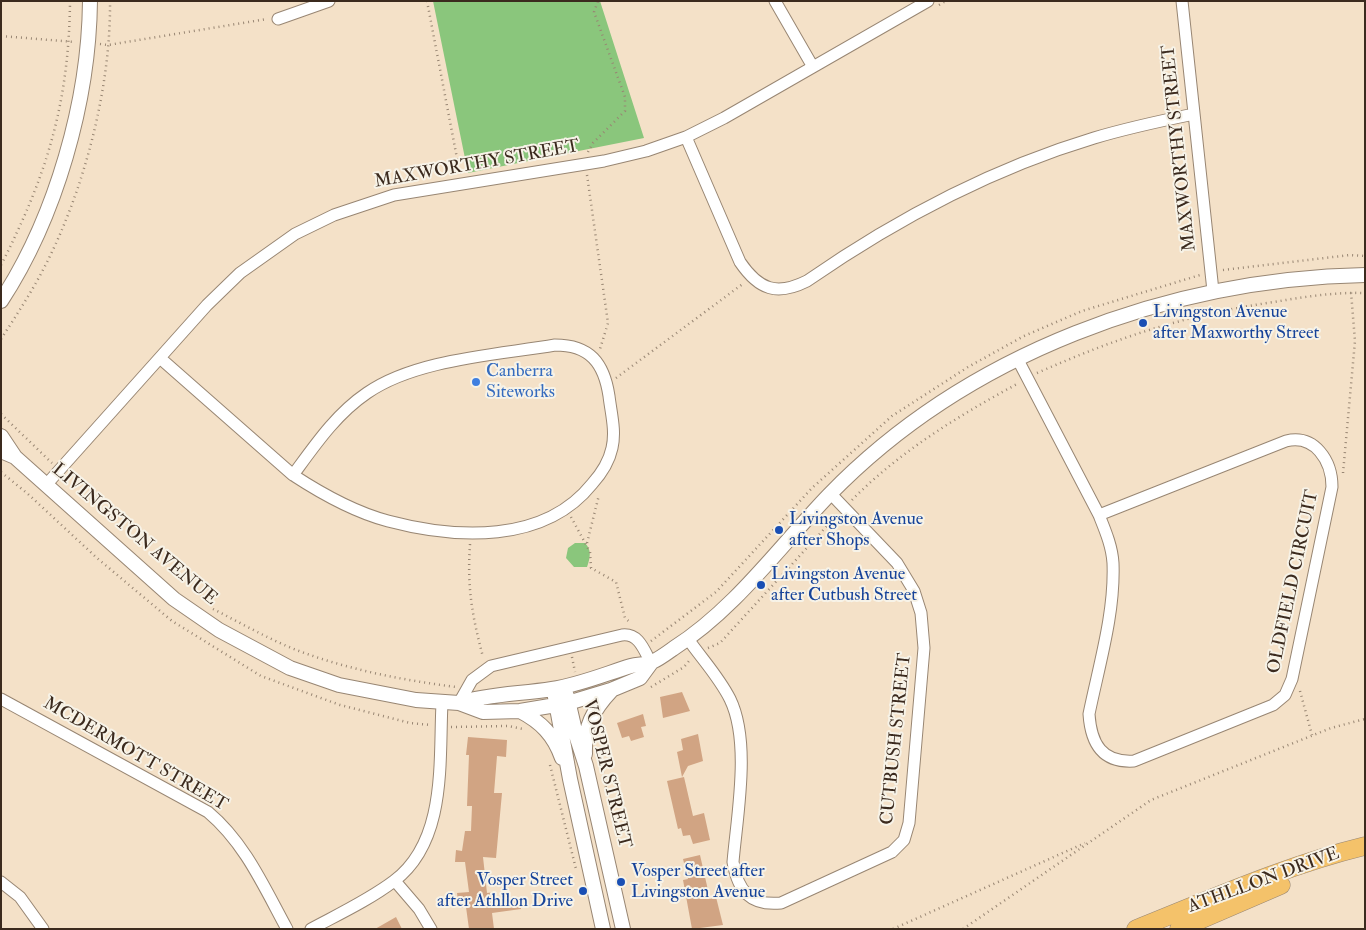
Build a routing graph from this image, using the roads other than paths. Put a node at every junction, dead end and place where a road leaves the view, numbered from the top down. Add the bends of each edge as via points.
1 (90, 1) edge
2 (329, 1) edge
3 (775, 1) edge
4 (928, 1) edge
5 (1182, 1) edge
6 (278, 18) dead end
7 (813, 67) junction
8 (1194, 114) junction
9 (686, 137) junction
10 (1365, 275) edge
11 (1214, 291) junction
12 (1, 301) edge
13 (160, 358) junction
14 (1018, 360) junction
15 (1, 436) edge
16 (1, 450) edge
17 (15, 457) junction
18 (293, 475) junction
19 (46, 485) junction
20 (831, 494) junction
21 (1099, 515) junction
22 (688, 639) junction
23 (651, 663) junction
24 (563, 684) junction
25 (611, 690) junction
26 (1, 699) edge
27 (442, 703) junction
28 (459, 703) junction
29 (563, 705) junction
30 (520, 711) junction
31 (586, 766) junction
32 (570, 780) junction
33 (1365, 846) edge
34 (1365, 850) edge
35 (394, 881) junction
36 (1, 882) edge
37 (43, 929) edge
38 (287, 929) edge
39 (311, 929) edge
40 (431, 929) edge
41 (604, 929) edge
42 (623, 929) edge
43 (1136, 929) edge
44 (1179, 929) edge

1 - 12 street via 78,109 60,177 44,221
2 - 6 street
3 - 7 street
4 - 7 street, MAXWORTHY STREET
5 - 8 street, MAXWORTHY STREET
7 - 9 street, MAXWORTHY STREET
8 - 9 street via 1093,138 995,174 899,222 792,288 777,290 762,286 751,278 740,262
8 - 11 street, MAXWORTHY STREET
9 - 13 street, MAXWORTHY STREET via 589,170 462,184 374,200 334,215 295,234 240,273
10 - 11 street, LIVINGSTON AVENUE via 1293,279
11 - 14 street, LIVINGSTON AVENUE via 1130,313
13 - 18 street
13 - 19 street, MAXWORTHY STREET
14 - 20 street, LIVINGSTON AVENUE via 920,419
14 - 21 street, OLDFIELD CIRCUIT
15 - 17 street, LIVINGSTON AVENUE
16 - 17 street, LIVINGSTON AVENUE
17 - 19 street, LIVINGSTON AVENUE
18 - 18 street via 368,515 429,530 471,533 524,528 572,512 602,472 612,448 614,430 607,382 599,355 570,345 555,346 425,367 396,377 368,393 342,414
19 - 27 street, LIVINGSTON AVENUE via 174,599 242,644 290,668 339,685
20 - 22 street, LIVINGSTON AVENUE via 732,599
20 - 22 street, CUTBUSH STREET via 904,572 914,591 923,624 924,648 909,823 904,840 892,852 781,903 760,903 748,896 736,878 733,862 741,760 738,722 730,700
21 - 21 street, OLDFIELD CIRCUIT via 1286,441 1305,441 1321,452 1328,464 1332,487 1292,679 1285,695 1273,705 1134,761 1109,758 1099,749 1090,730 1089,714 1109,613 1113,561
22 - 23 street, LIVINGSTON AVENUE
23 - 24 street, LIVINGSTON AVENUE
23 - 25 street, LIVINGSTON AVENUE via 640,678
23 - 28 street via 643,648 628,634 491,666 472,680
24 - 28 street, LIVINGSTON AVENUE
24 - 29 street, VOSPER STREET
25 - 29 street, LIVINGSTON AVENUE
25 - 31 street via 588,721 584,743
26 - 38 street, MCDERMOTT STREET via 208,812 240,844
27 - 28 street, LIVINGSTON AVENUE
27 - 35 street via 437,797 432,821 418,855
28 - 30 street, LIVINGSTON AVENUE via 483,712
29 - 30 street, LIVINGSTON AVENUE
29 - 31 street, VOSPER STREET
29 - 32 street, VOSPER STREET
30 - 32 street via 538,720 550,732
31 - 42 street, VOSPER STREET
32 - 41 street, VOSPER STREET
33 - 43 main road, ATHLLON DRIVE via 1252,883
34 - 44 main road, ATHLLON DRIVE
35 - 39 street
35 - 40 street via 419,909
36 - 37 street via 20,898

